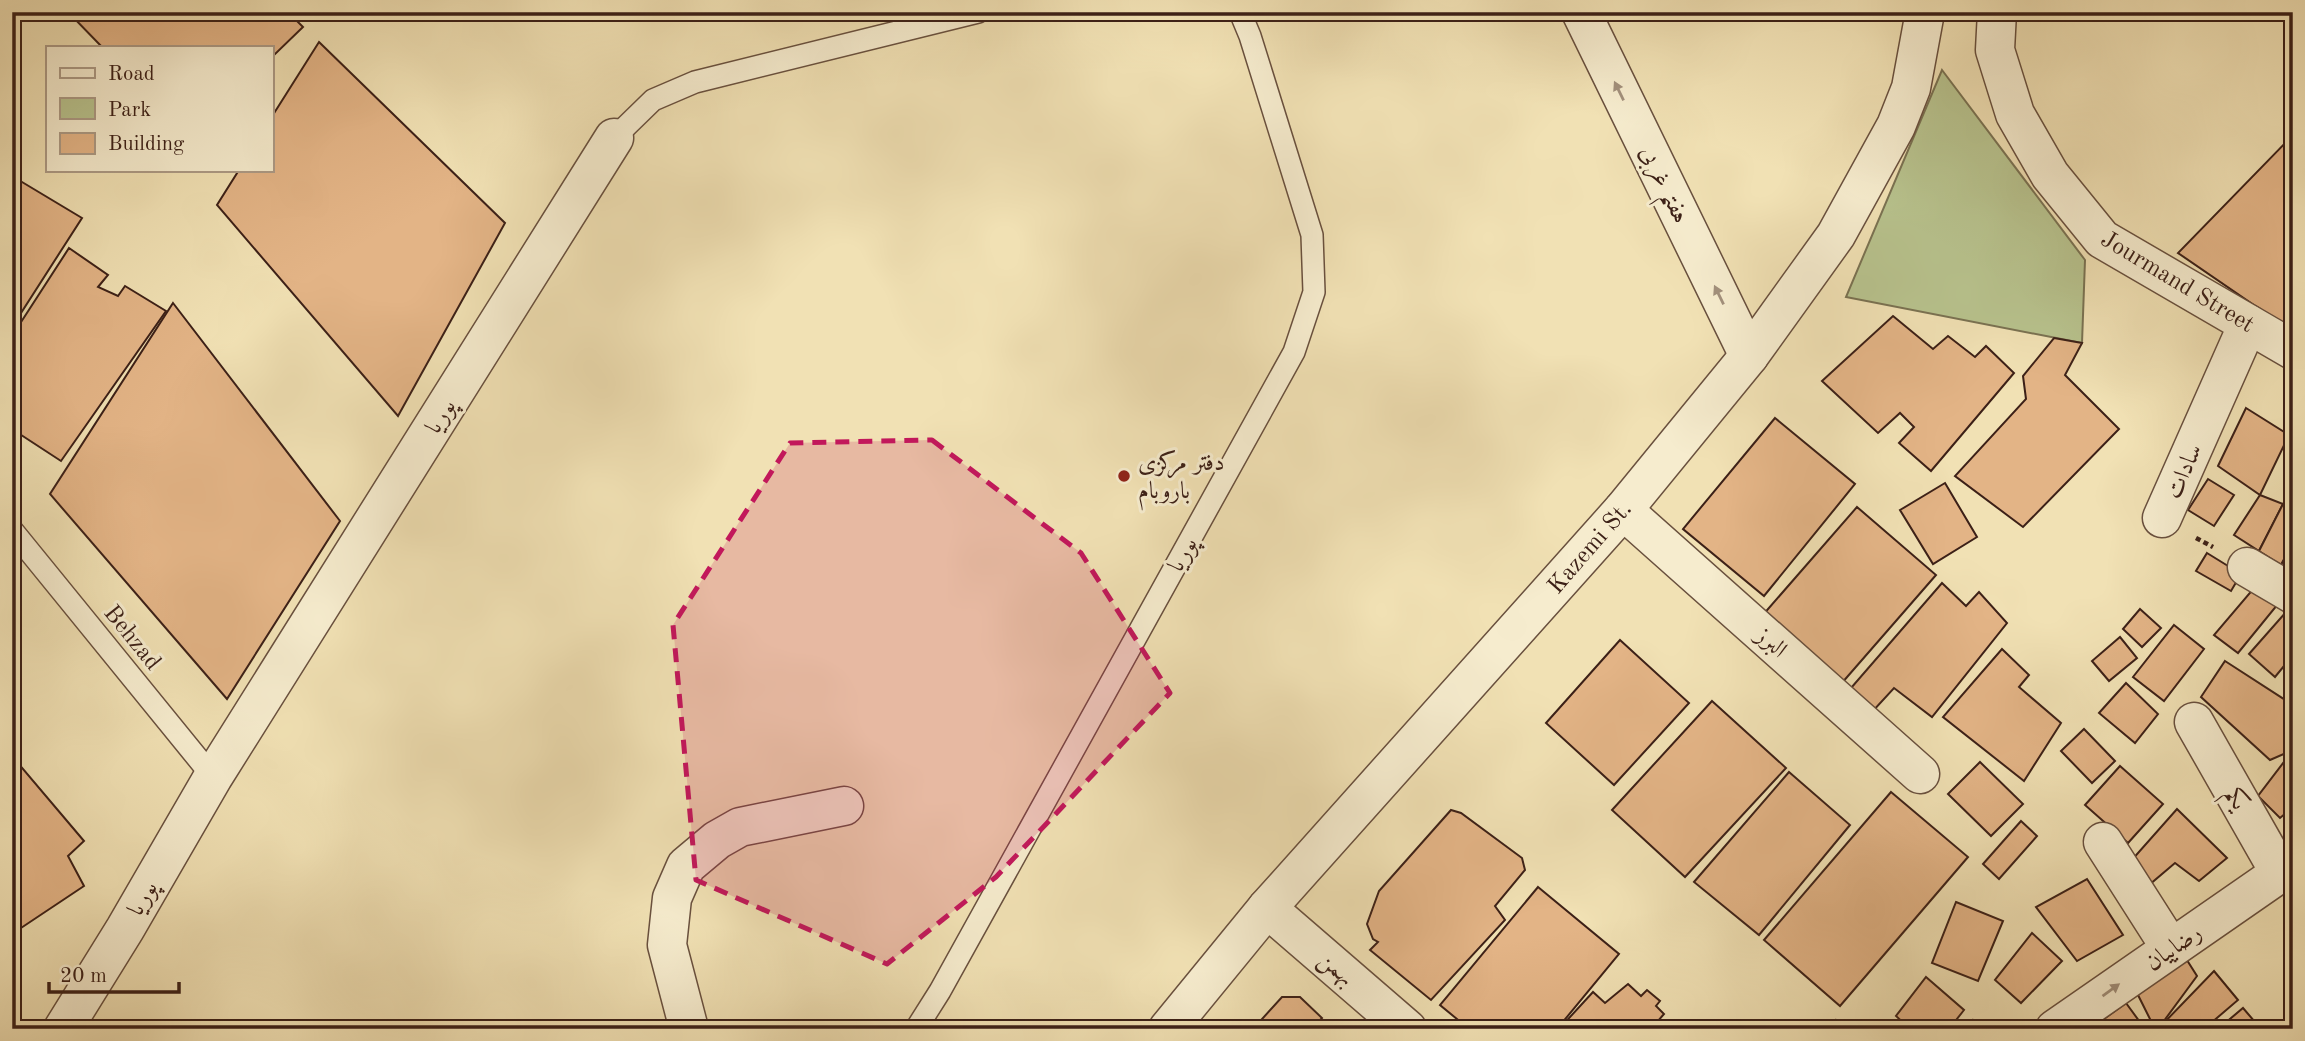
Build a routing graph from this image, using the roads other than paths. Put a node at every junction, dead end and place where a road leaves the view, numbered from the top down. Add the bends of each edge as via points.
1 (978, 12) edge
2 (1240, 12) edge
3 (1581, 12) edge
4 (1925, 12) edge
5 (1997, 12) edge
6 (614, 138) joint
7 (2248, 324) junction
8 (2293, 350) edge
9 (1749, 356) junction
10 (1623, 510) junction
11 (2162, 518) road end
12 (12, 530) edge
13 (2247, 567) road end
14 (2293, 594) edge
15 (2194, 722) dead end
16 (1920, 774) dead end
17 (213, 777) junction
18 (845, 806) dead end
19 (2103, 842) dead end
20 (2286, 871) edge
21 (1267, 908) junction
22 (2171, 947) junction
23 (63, 1029) edge
24 (690, 1029) edge
25 (916, 1029) edge
26 (1168, 1029) edge
27 (1406, 1029) edge
28 (2055, 1029) edge

1 - 6 lane, پوریا via 695,82 653,100
2 - 25 lane, پوریا via 1312,235 1314,292 1294,352
9 -> 3 street, هفتم غربی
4 - 9 street, Kazemi St. via 1911,88 1896,126 1836,235
5 - 7 street, Jourmand Street via 1995,50 2015,114 2050,176 2102,239
6 - 17 street, پوریا
7 - 8 street, Jourmand Street
7 - 11 street, سادات
9 - 10 street, Kazemi St.
10 - 16 street, البرز
10 - 21 street, Kazemi St.
12 - 17 lane, Behzad
13 - 14 street
15 - 20 street, یکم
17 - 23 street, پوریا
18 - 24 street via 740,827 687,866 672,898 667,945
19 - 22 street
20 - 22 street, رضاییان
21 - 26 street, Kazemi St.
21 - 27 street, بهمن
28 -> 22 street, رضاییان

